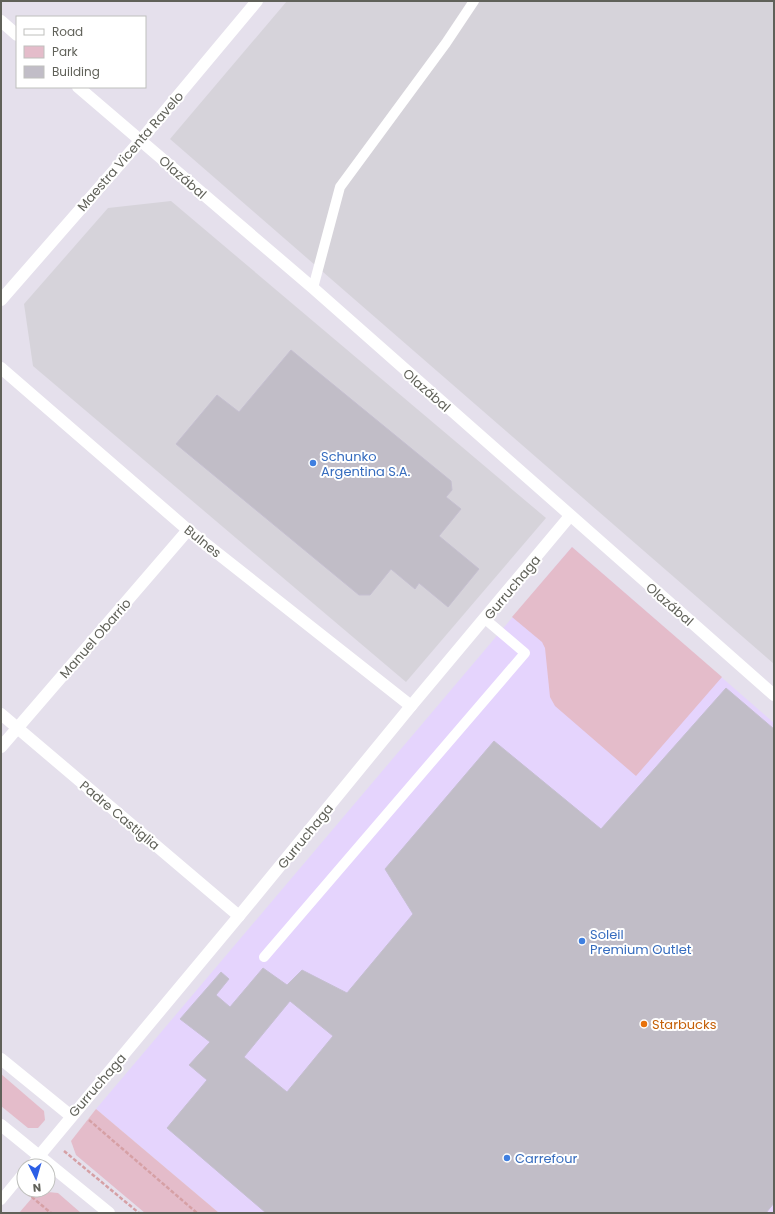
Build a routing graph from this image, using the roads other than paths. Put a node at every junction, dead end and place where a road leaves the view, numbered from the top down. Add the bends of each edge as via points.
1 (257, 1) edge
2 (474, 1) edge
3 (1, 21) edge
4 (16, 34) edge
5 (79, 88) edge
6 (140, 141) junction
7 (313, 288) junction
8 (1, 300) edge
9 (1, 368) edge
10 (570, 516) junction
11 (188, 530) junction
12 (485, 618) junction
13 (774, 695) edge
14 (411, 706) junction
15 (1, 714) edge
16 (17, 728) junction
17 (1, 747) edge
18 (239, 916) junction
19 (264, 957) dead end
20 (1, 1059) edge
21 (74, 1113) junction
22 (1, 1125) edge
23 (39, 1156) junction
24 (16, 1182) edge
25 (1, 1200) edge
26 (109, 1213) edge

1 - 6 street, Maestra Vicenta Ravelo
2 - 7 lane via 340,187
3 - 4 street
5 - 6 street, Olazábal
6 - 7 street, Olazábal
6 - 8 street, Maestra Vicenta Ravelo
7 - 10 street, Olazábal
9 - 11 street, Bulnes
10 - 12 street, Gurruchaga
10 - 13 street, Olazábal
11 - 14 street, Bulnes
11 - 16 street, Manuel Obarrio
12 - 14 street, Gurruchaga
12 - 19 lane via 526,653
14 - 18 street, Gurruchaga
15 - 16 street, Padre Castiglia
16 - 17 street, Manuel Obarrio
16 - 18 street, Padre Castiglia
18 - 21 street, Gurruchaga
20 - 21 street
21 - 23 street, Gurruchaga
22 - 23 street
23 - 26 street
24 - 25 lane

